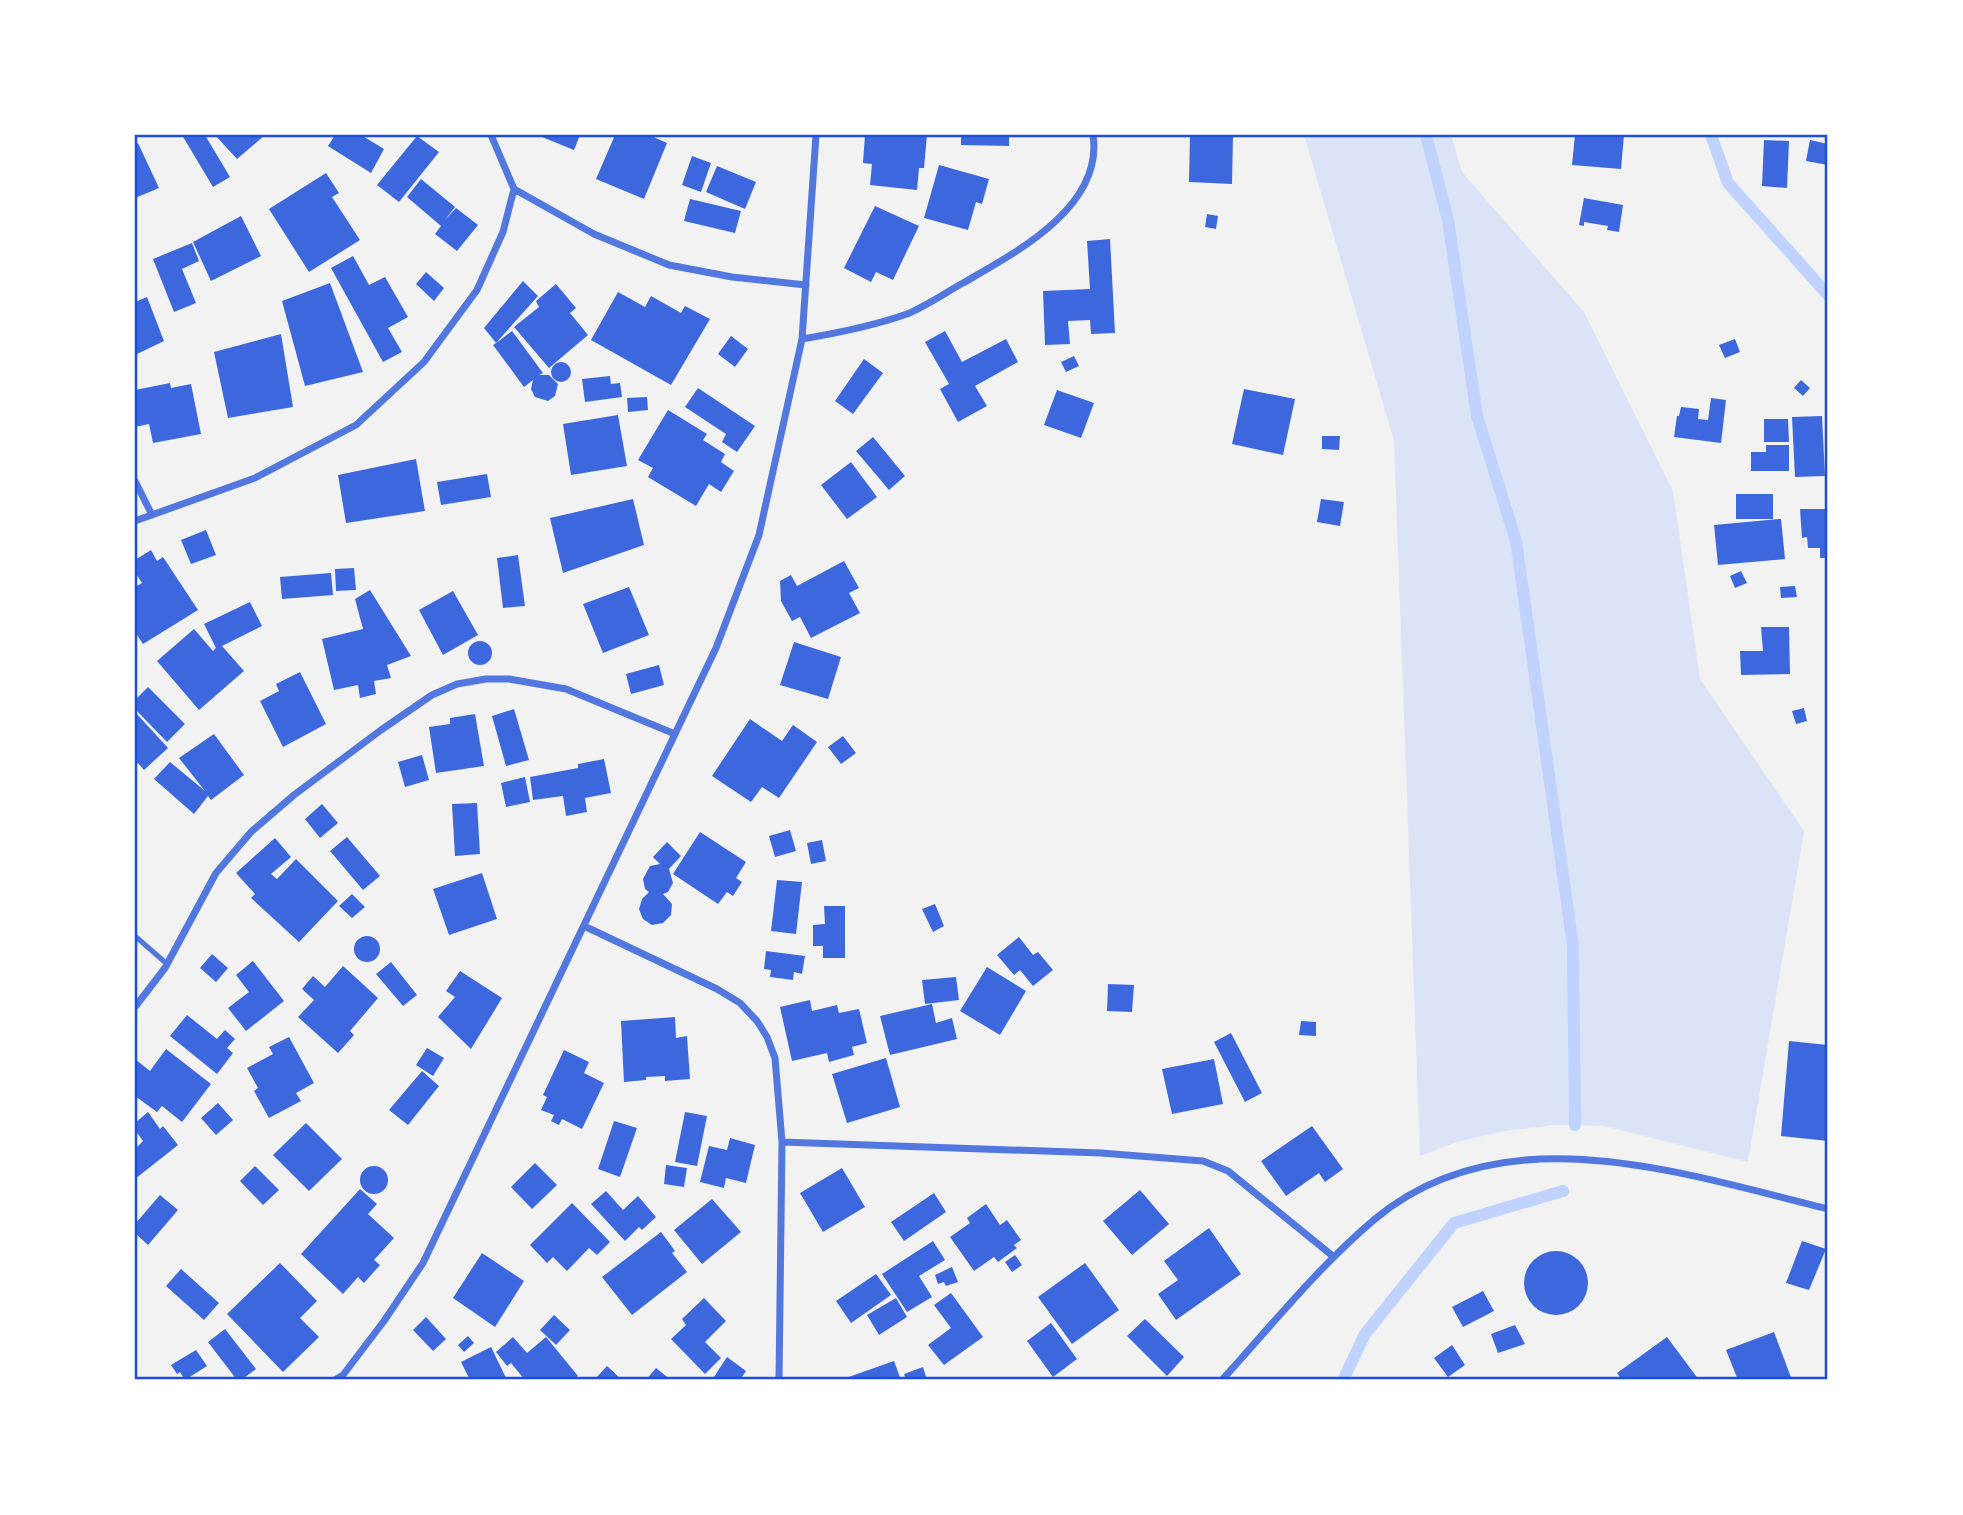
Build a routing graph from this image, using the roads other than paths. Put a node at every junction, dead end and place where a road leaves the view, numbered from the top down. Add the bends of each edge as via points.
1 (491, 135) edge
2 (816, 135) edge
3 (1093, 135) edge
4 (514, 189) junction
5 (806, 285) junction
6 (802, 340) junction
7 (135, 481) edge
8 (152, 515) junction
9 (135, 521) edge
10 (675, 734) junction
11 (584, 926) junction
12 (135, 936) edge
13 (167, 964) junction
14 (135, 1007) edge
15 (782, 1142) junction
16 (1828, 1209) edge
17 (1334, 1258) junction
18 (335, 1380) edge
19 (779, 1380) edge
20 (1222, 1380) edge

1 - 4 street
2 - 5 street
3 - 6 street via 1089,173 1071,206 1037,237 909,313
4 - 5 street via 594,234 669,265
4 - 8 street via 503,232 477,290 424,362 355,425 255,478
5 - 6 street
6 - 10 street via 759,535 716,648
7 - 8 street
8 - 9 street
10 - 11 street
10 - 13 street via 566,689 529,682 486,679 432,695 294,795 251,832 216,873
11 - 15 street via 694,976 740,1003 757,1021 775,1058
11 - 18 street via 423,1263 384,1321
12 - 13 lane
13 - 14 street
15 - 17 street via 1203,1161 1228,1171
15 - 19 street
16 - 17 street via 1612,1160 1498,1163 1417,1189 1376,1218
17 - 20 street

